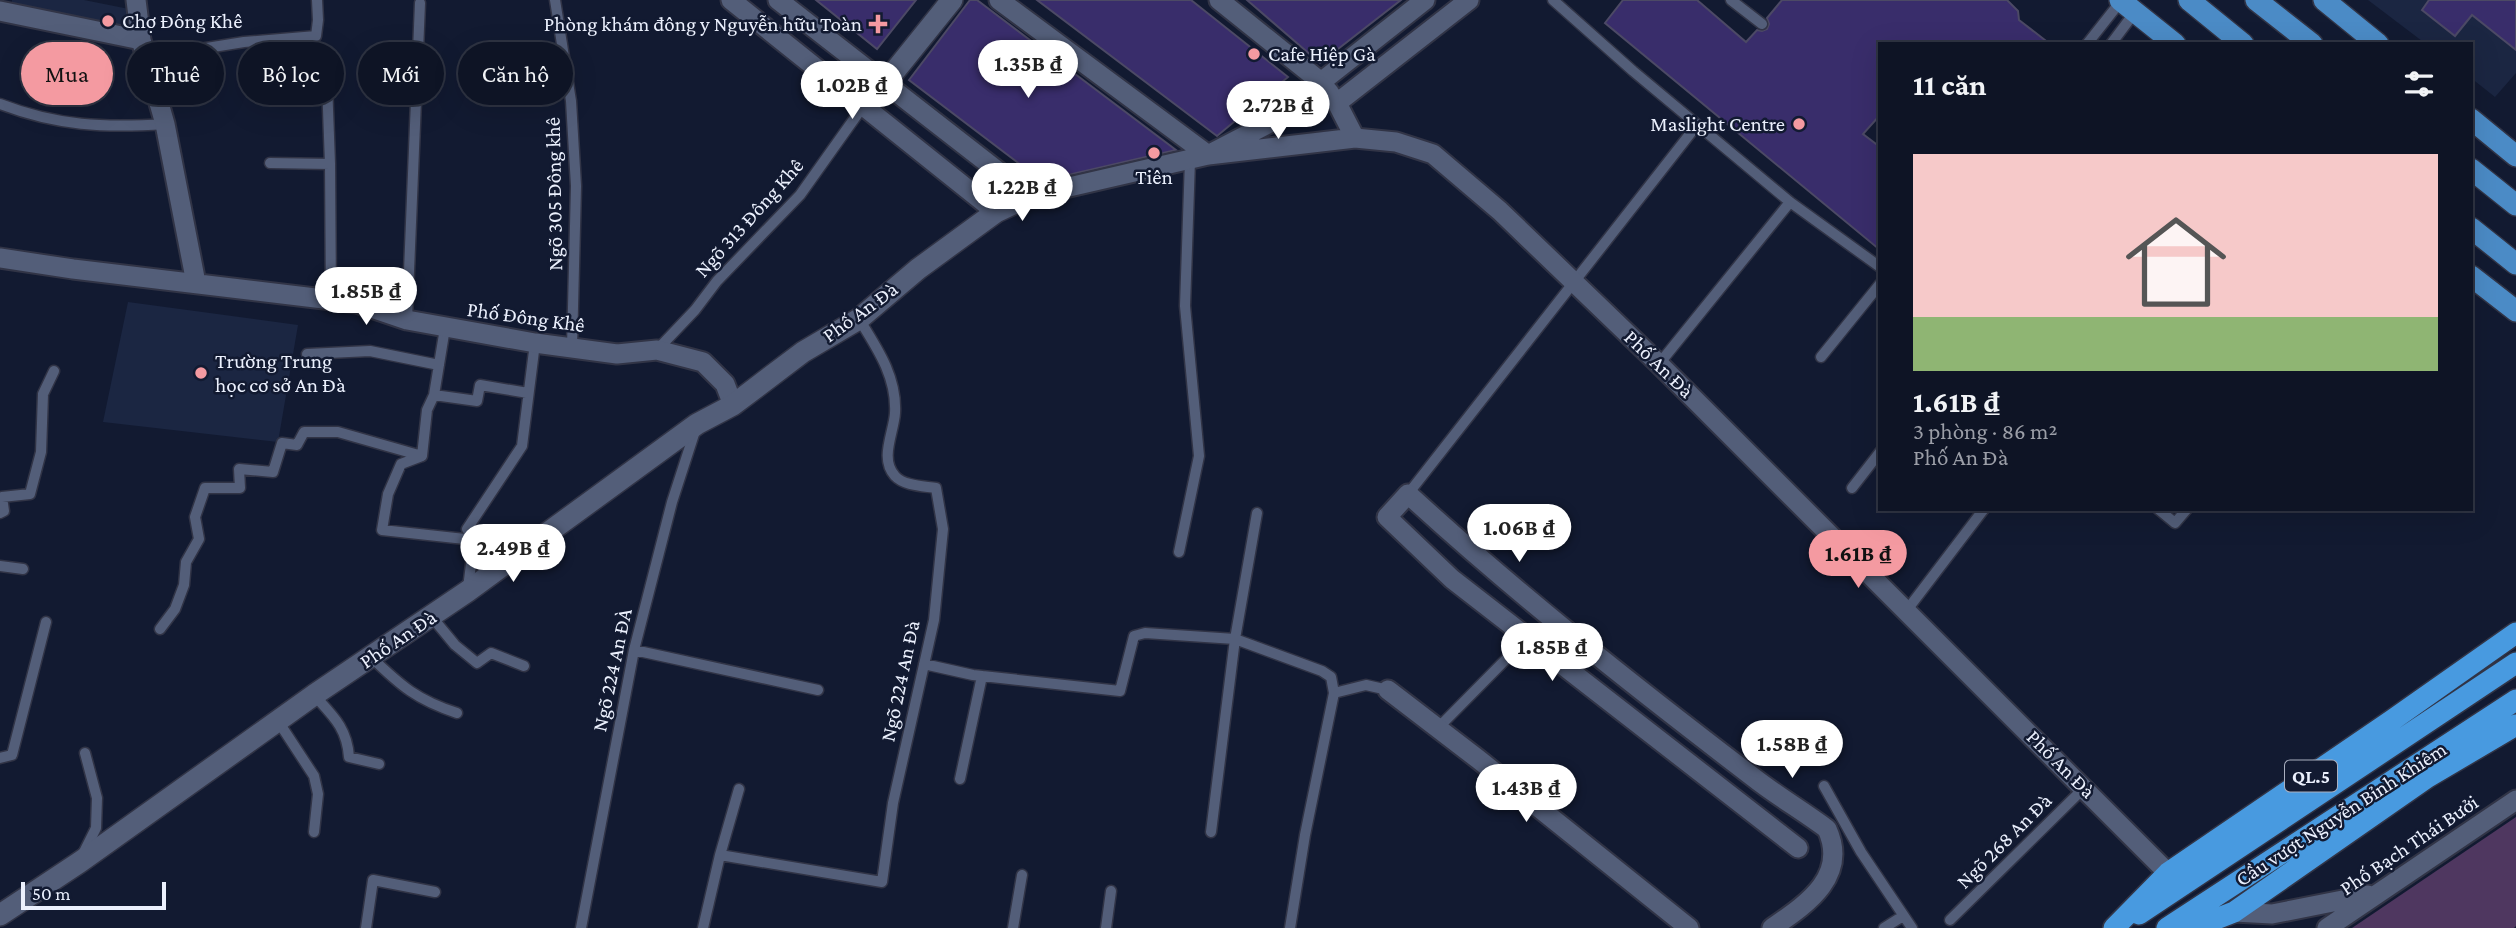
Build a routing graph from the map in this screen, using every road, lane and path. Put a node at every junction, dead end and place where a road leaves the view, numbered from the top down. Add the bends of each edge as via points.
1 (136, 0) edge
2 (317, 0) edge
3 (555, 0) edge
4 (732, 0) edge
5 (778, 0) edge
6 (952, 0) edge
7 (999, 0) edge
8 (1425, 0) edge
9 (1469, 0) edge
10 (1553, 0) edge
11 (1731, 0) edge
12 (2189, 0) edge
13 (2256, 0) edge
14 (2324, 0) edge
15 (420, 2) dead end
16 (1227, 3) edge
17 (2125, 4) edge
18 (0, 11) edge
19 (1762, 24) dead end
20 (142, 42) edge
21 (2089, 42) edge
22 (2112, 42) edge
23 (2172, 42) edge
24 (2241, 42) edge
25 (2309, 42) edge
26 (2376, 42) edge
27 (127, 44) edge
28 (224, 45) edge
29 (886, 82) junction
30 (1329, 92) junction
31 (0, 104) edge
32 (160, 105) edge
33 (328, 105) edge
34 (864, 105) junction
35 (2473, 121) edge
36 (165, 124) junction
37 (1697, 125) junction
38 (1355, 138) junction
39 (2516, 156) edge
40 (1199, 157) junction
41 (270, 163) dead end
42 (330, 163) junction
43 (2473, 171) edge
44 (1030, 196) junction
45 (1790, 202) junction
46 (2516, 205) edge
47 (996, 212) junction
48 (2473, 230) edge
49 (0, 258) edge
50 (2516, 264) edge
51 (1878, 266) edge
52 (2473, 278) edge
53 (1574, 281) junction
54 (196, 283) junction
55 (1878, 286) edge
56 (331, 300) junction
57 (2516, 311) edge
58 (859, 319) junction
59 (407, 320) junction
60 (445, 328) junction
61 (535, 343) junction
62 (572, 347) junction
63 (657, 350) junction
64 (307, 354) dead end
65 (1821, 357) dead end
66 (1659, 364) junction
67 (439, 365) junction
68 (54, 371) dead end
69 (528, 393) junction
70 (434, 396) junction
71 (733, 405) junction
72 (697, 424) junction
73 (1878, 455) edge
74 (422, 456) junction
75 (1852, 488) dead end
76 (1408, 494) junction
77 (1982, 511) edge
78 (2160, 511) edge
79 (2185, 511) edge
80 (0, 513) edge
81 (1257, 513) dead end
82 (474, 540) junction
83 (1179, 552) dead end
84 (0, 566) edge
85 (23, 569) dead end
86 (468, 591) junction
87 (1908, 610) junction
88 (431, 616) junction
89 (46, 622) dead end
90 (160, 629) dead end
91 (2516, 633) edge
92 (1527, 638) junction
93 (1235, 639) junction
94 (635, 650) junction
95 (371, 657) junction
96 (2516, 663) edge
97 (924, 664) junction
98 (524, 666) dead end
99 (982, 676) junction
100 (818, 690) dead end
101 (1388, 690) joint
102 (1334, 694) junction
103 (314, 695) junction
104 (2516, 700) edge
105 (457, 713) dead end
106 (278, 722) junction
107 (2516, 725) edge
108 (1438, 728) junction
109 (85, 753) dead end
110 (0, 758) edge
111 (379, 764) dead end
112 (960, 779) dead end
113 (1825, 786) dead end
114 (2084, 788) junction
115 (739, 789) dead end
116 (2516, 800) edge
117 (314, 832) dead end
118 (1211, 832) dead end
119 (1798, 848) dead end
120 (720, 855) junction
121 (80, 862) junction
122 (2168, 873) junction
123 (1022, 875) dead end
124 (2264, 890) junction
125 (1111, 891) dead end
126 (435, 892) dead end
127 (2378, 893) junction
128 (2234, 912) junction
129 (0, 915) edge
130 (1903, 916) junction
131 (1951, 920) dead end
132 (2274, 921) edge
133 (366, 928) edge
134 (581, 928) edge
135 (703, 928) edge
136 (1013, 928) edge
137 (1106, 928) edge
138 (1290, 928) edge
139 (1689, 928) edge
140 (1772, 928) edge
141 (1884, 928) edge
142 (1912, 928) edge
143 (2116, 928) edge
144 (2167, 928) edge
145 (2193, 928) edge
146 (2255, 928) edge
147 (2327, 928) edge

1 - 20 street
2 - 28 lane via 316,36
3 - 62 lane, Ngõ 305 Đông khê via 571,101 576,186
4 - 34 street
5 - 29 street
6 - 29 street
7 - 40 street
8 - 30 street
9 - 30 street
10 - 37 lane
11 - 19 lane
12 - 24 main road
13 - 25 main road
14 - 26 main road
15 - 59 lane
16 - 30 street
17 - 21 lane
17 - 22 lane
17 - 23 main road
18 - 27 street
29 - 44 street
30 - 38 street
30 - 40 street
31 - 36 lane via 116,128
32 - 36 street
33 - 42 lane
34 - 47 street
34 - 63 lane, Ngõ 313 Đông Khê via 800,195
35 - 39 main road
36 - 54 street
37 - 45 lane
37 - 53 lane
38 - 40 street, Phố An Đà
38 - 53 street, Phố An Đà via 1396,142 1433,154
40 - 44 street, Phố An Đà
40 - 83 lane via 1185,306 1199,456
41 - 42 lane
42 - 56 lane
43 - 46 main road
44 - 47 street, Phố An Đà
45 - 51 lane
45 - 66 lane
47 - 58 street, Phố An Đà
48 - 50 main road
49 - 54 street, Phố Đông Khê
52 - 57 main road
53 - 66 street, Phố An Đà
53 - 76 lane
54 - 56 street, Phố Đông Khê
55 - 65 lane
56 - 59 street, Phố Đông Khê via 357,303
58 - 71 street, Phố An Đà via 803,352
58 - 97 lane, Ngõ 224 An Đà via 884,358 894,396 888,454 891,469 907,483 936,488 943,529
59 - 60 street, Phố Đông Khê
60 - 61 street, Phố Đông Khê
60 - 67 lane
61 - 62 street, Phố Đông Khê
61 - 69 lane
62 - 63 street, Phố Đông Khê via 617,354
63 - 71 street, Phố Đông Khê via 703,362 725,384
64 - 67 lane via 370,351
66 - 87 street, Phố An Đà
67 - 70 lane
68 - 80 lane via 43,394 41,452 30,494 2,497 4,511
69 - 70 lane via 480,385 477,401
69 - 82 lane via 522,446 467,528
70 - 74 lane via 427,410
71 - 72 street, Phố An Đà
72 - 86 street, Phố An Đà
72 - 94 lane, Ngõ 224 An ĐÀ
73 - 75 lane
74 - 82 lane via 401,464 388,494 382,530
74 - 90 lane via 338,432 304,432 297,445 282,443 273,472 239,469 240,488 205,488 195,517 199,539 187,562 175,609
76 - 92 street via 1387,517 1452,579
76 - 140 street via 1606,661 1826,829 1831,862 1824,883 1813,899
77 - 87 lane
78 - 79 lane via 2175,523
81 - 93 lane
82 - 86 lane
84 - 85 lane
86 - 88 street, Phố An Đà
87 - 114 street, Phố An Đà
88 - 95 street, Phố An Đà
88 - 98 lane via 477,663 491,653
89 - 110 lane via 12,755
91 - 122 highway, QL.5
92 - 108 lane
92 - 119 street
93 - 99 lane via 1134,636 1120,691
93 - 102 lane via 1322,671 1331,677
93 - 118 lane
94 - 100 lane
94 - 134 lane, Ngõ 224 An ĐÀ
95 - 103 street, Phố An Đà
95 - 105 lane via 417,697
96 - 143 highway, Cầu vượt Nguyễn Bỉnh Khiêm / QL.5
97 - 99 lane
97 - 120 lane, Ngõ 224 An Đà via 893,803 882,882
99 - 112 lane
101 - 102 lane via 1366,685
101 - 108 street
102 - 138 lane
103 - 106 street, Phố An Đà
103 - 111 lane via 344,732 349,757
104 - 144 highway, Cầu vượt Nguyễn Bỉnh Khiêm / QL.5
106 - 117 lane via 314,776
106 - 121 street, Phố An Đà
107 - 124 highway via 2428,777
108 - 139 street
109 - 121 lane via 97,798 96,828
113 - 130 lane
114 - 122 street, Phố An Đà
114 - 131 lane, Ngõ 268 An Đà
115 - 120 lane
116 - 127 street, Phố Bạch Thái Bưởi
120 - 135 lane
121 - 129 street, Phố An Đà
122 - 143 highway, QL.5
123 - 136 lane
124 - 128 highway
124 - 132 street
125 - 137 lane
126 - 133 lane via 373,880
127 - 132 street
127 - 147 street, Phố Bạch Thái Bưởi
128 - 132 street
128 - 145 highway
128 - 146 street
130 - 141 lane
130 - 142 lane

